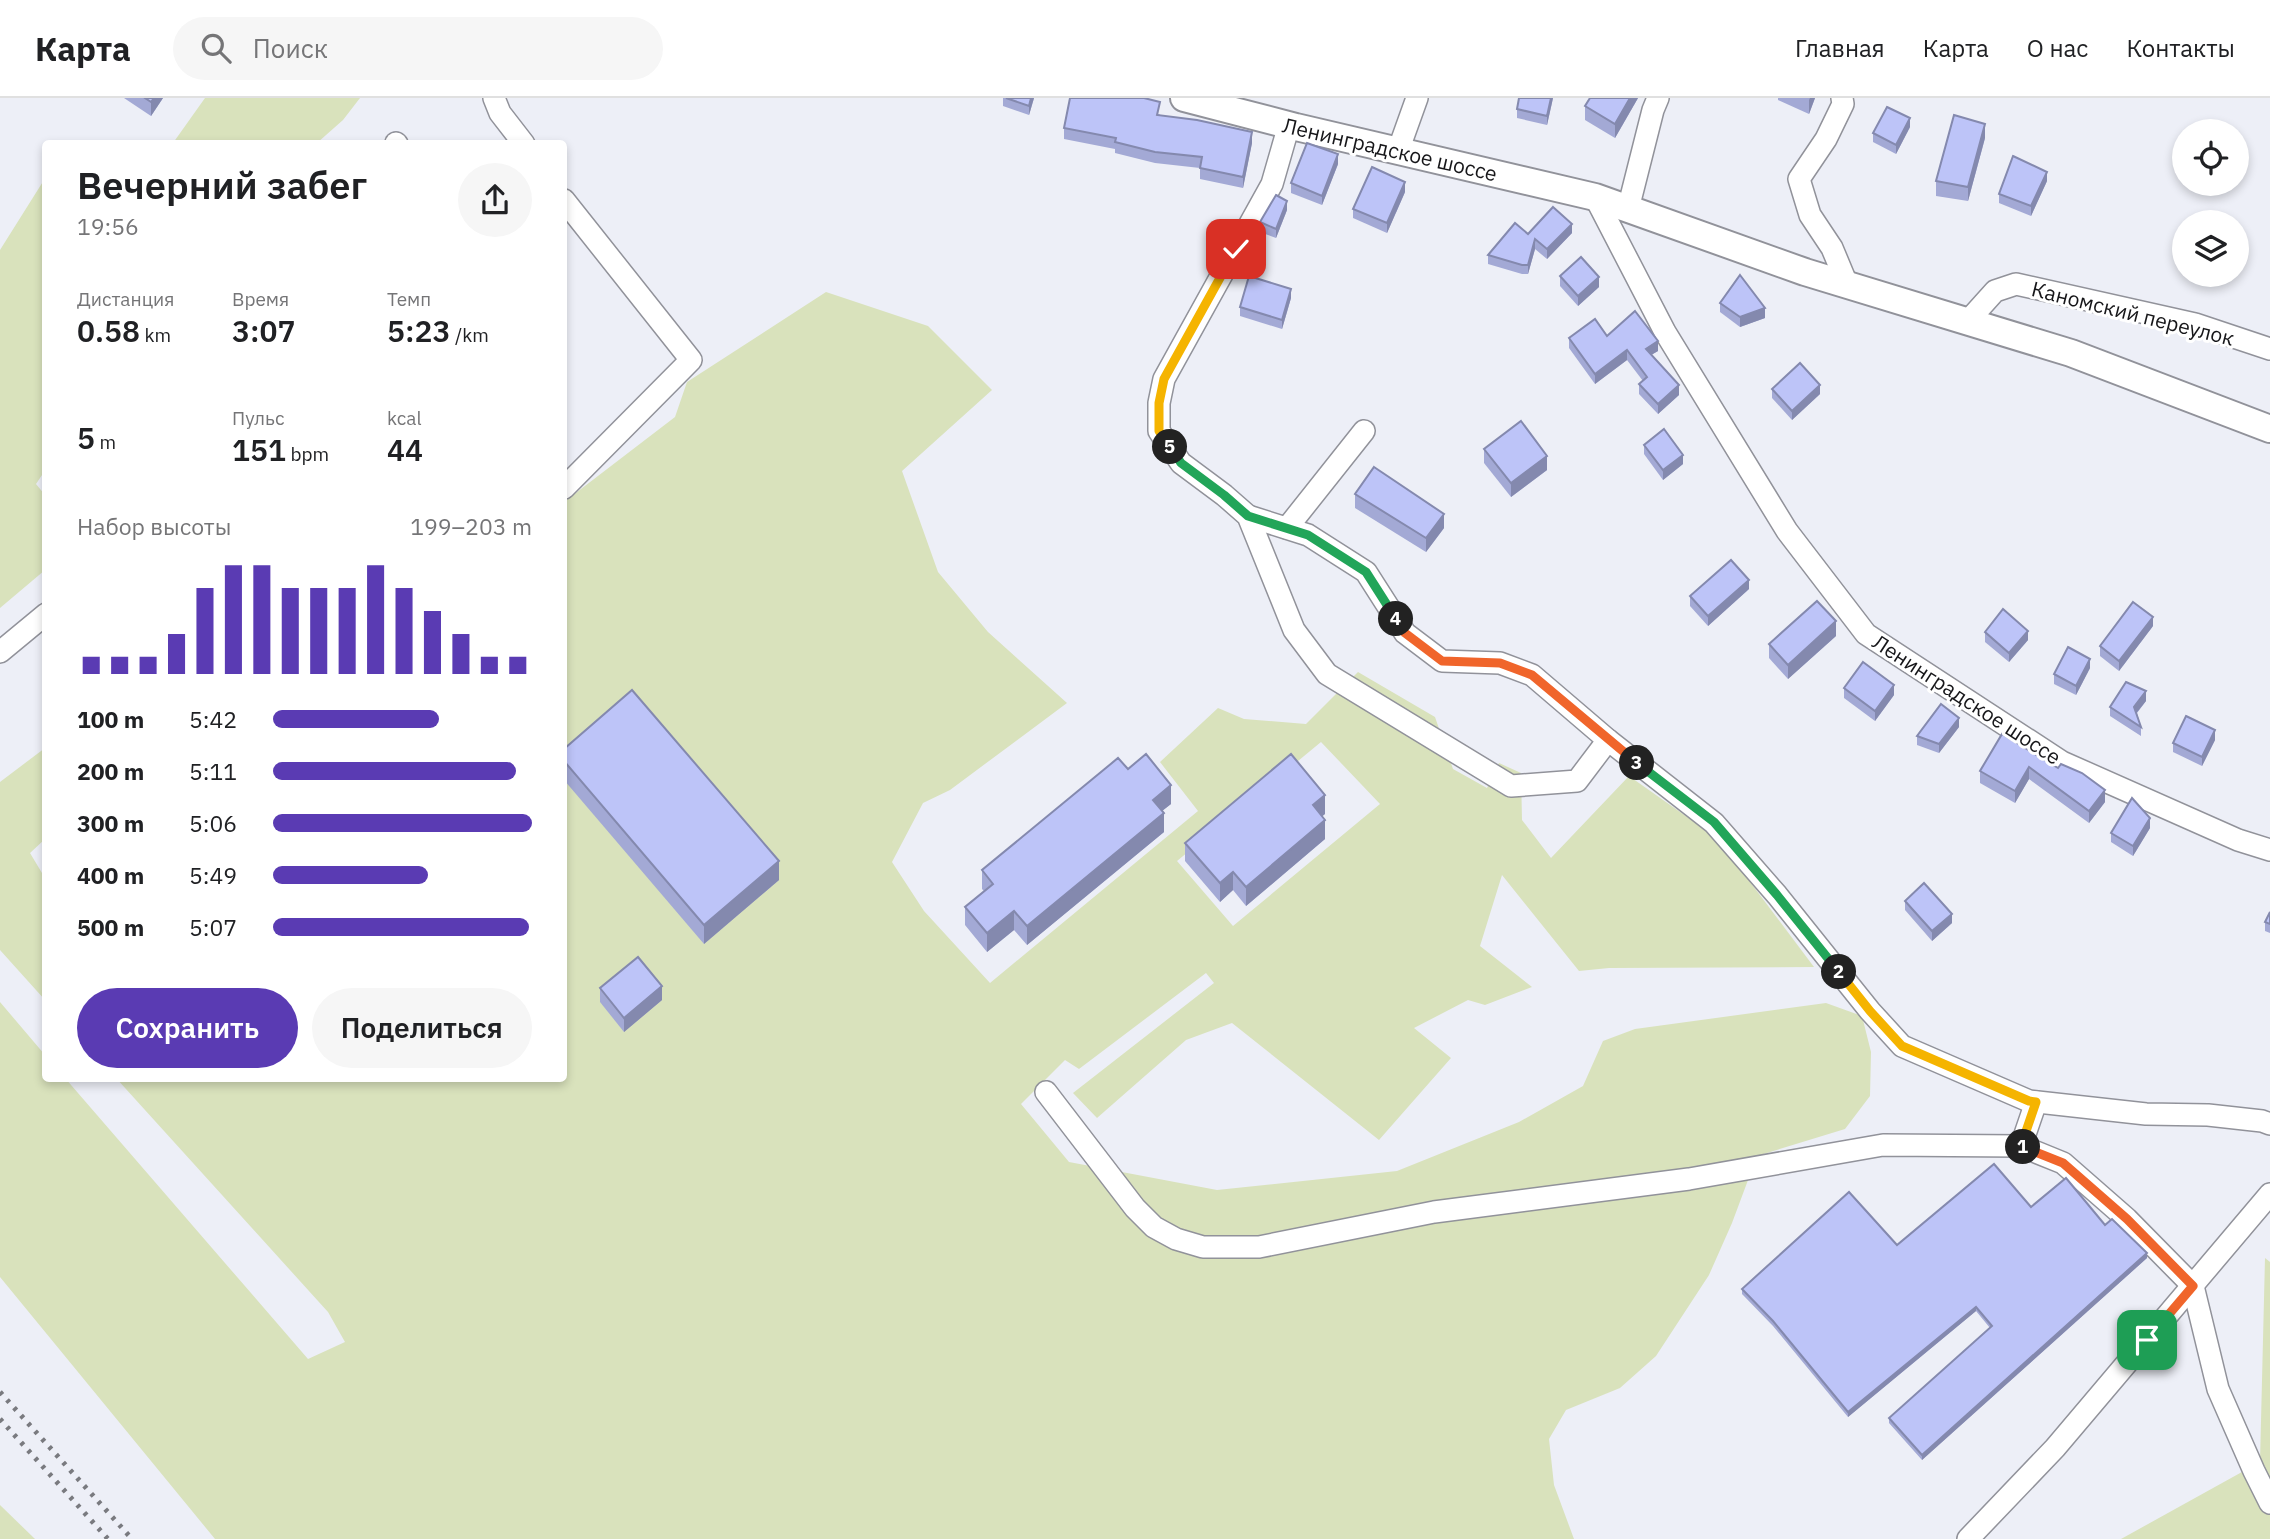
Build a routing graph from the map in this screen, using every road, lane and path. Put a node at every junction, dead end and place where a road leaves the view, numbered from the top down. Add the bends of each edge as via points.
1 (494, 98) edge
2 (1184, 98) edge
3 (1417, 98) edge
4 (1658, 98) edge
5 (1842, 98) edge
6 (1289, 125) junction
7 (521, 140) edge
8 (1398, 151) junction
9 (1595, 197) junction
10 (567, 204) edge
11 (1628, 209) junction
12 (1847, 284) junction
13 (1968, 321) junction
14 (2270, 349) edge
15 (2270, 429) edge
16 (1364, 431) dead end
17 (567, 485) edge
18 (1248, 516) junction
19 (1287, 528) junction
20 (42, 617) edge
21 (0, 652) edge
22 (1608, 740) junction
23 (2270, 850) edge
24 (1046, 1092) dead end
25 (2036, 1102) junction
26 (2270, 1124) edge
27 (2021, 1146) junction
28 (2270, 1194) edge
29 (2193, 1286) junction
30 (2270, 1503) edge
31 (1968, 1539) edge

1 - 7 street
2 - 6 main road, Ленинградское шоссе
3 - 8 street
4 - 11 street
5 - 12 street via 1826,139 1799,179 1810,215 1832,248
6 - 8 main road, Ленинградское шоссе
6 - 18 street via 1272,184 1164,379 1159,403 1159,431 1181,463
8 - 9 main road, Ленинградское шоссе
9 - 11 main road, Ленинградское шоссе
9 - 23 street, Ленинградское шоссе via 1665,332 1787,531 1866,634 2062,762
10 - 17 street via 691,360
11 - 12 main road, Ленинградское шоссе
12 - 13 main road, Ленинградское шоссе
13 - 14 street, Каномский переулок via 1995,291 2016,284 2195,324
13 - 15 main road, Ленинградское шоссе via 2071,352
16 - 19 street
18 - 19 street
18 - 22 street via 1294,630 1327,674 1511,786 1577,781
19 - 22 street via 1308,535 1366,572 1405,633 1442,661 1500,663 1532,675
20 - 21 street
22 - 25 street via 1714,822 1902,1046
24 - 27 street via 1154,1227 1203,1247 1259,1247 1434,1212 1689,1179 1883,1144
25 - 26 street
25 - 27 street
27 - 29 street via 2063,1163
28 - 29 street
29 - 30 street via 2218,1390
29 - 31 street via 2055,1448

